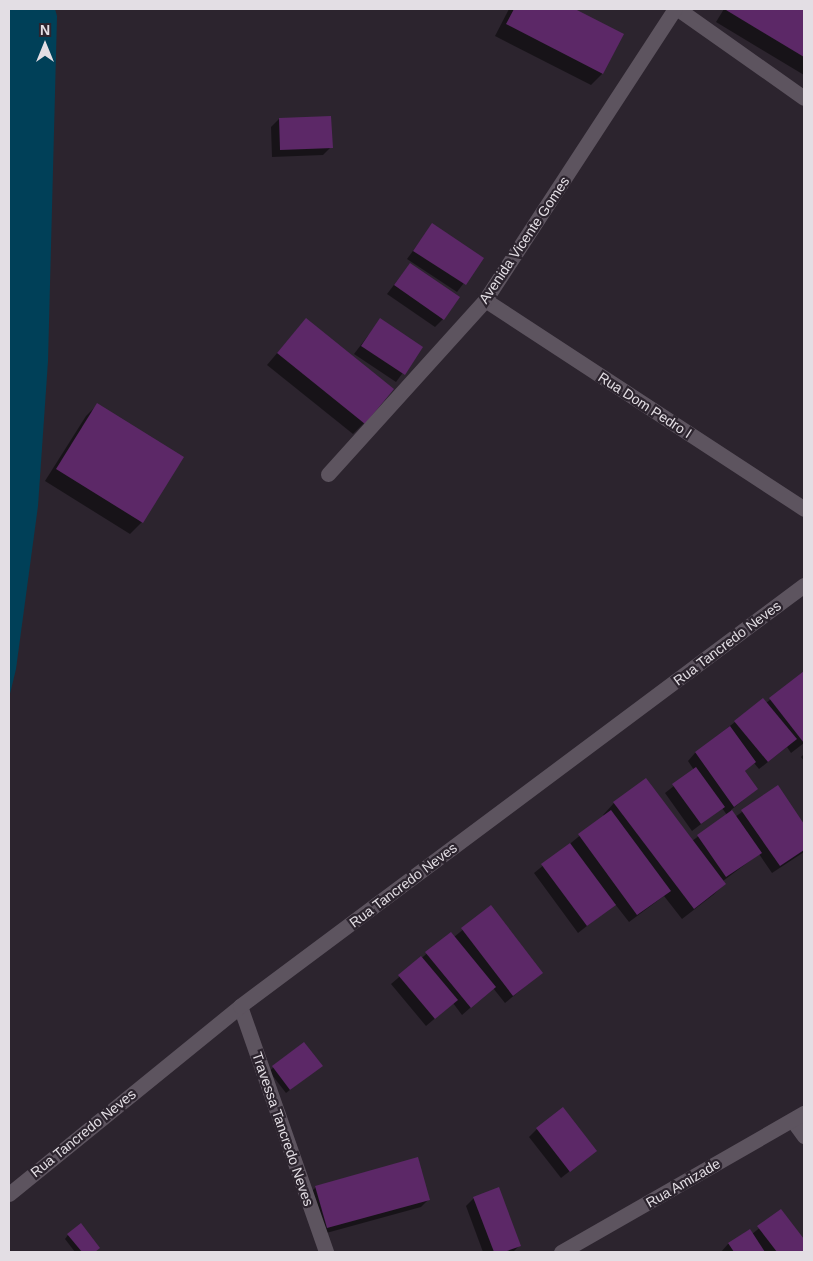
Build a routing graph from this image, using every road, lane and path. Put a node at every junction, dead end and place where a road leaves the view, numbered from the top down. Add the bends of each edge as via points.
1 (676, 9) edge
2 (804, 98) edge
3 (486, 300) junction
4 (328, 474) dead end
5 (804, 509) edge
6 (804, 585) edge
7 (240, 1006) junction
8 (799, 1117) edge
9 (804, 1136) edge
10 (9, 1194) edge
11 (326, 1252) edge
12 (561, 1252) edge

1 - 2 street
1 - 3 street, Avenida Vicente Gomes
3 - 4 street, Avenida Vicente Gomes
3 - 5 street, Rua Dom Pedro I
6 - 7 street, Rua Tancredo Neves
7 - 10 street, Rua Tancredo Neves
7 - 11 street, Travessa Tancredo Neves
8 - 9 street
8 - 12 street, Rua Amizade

